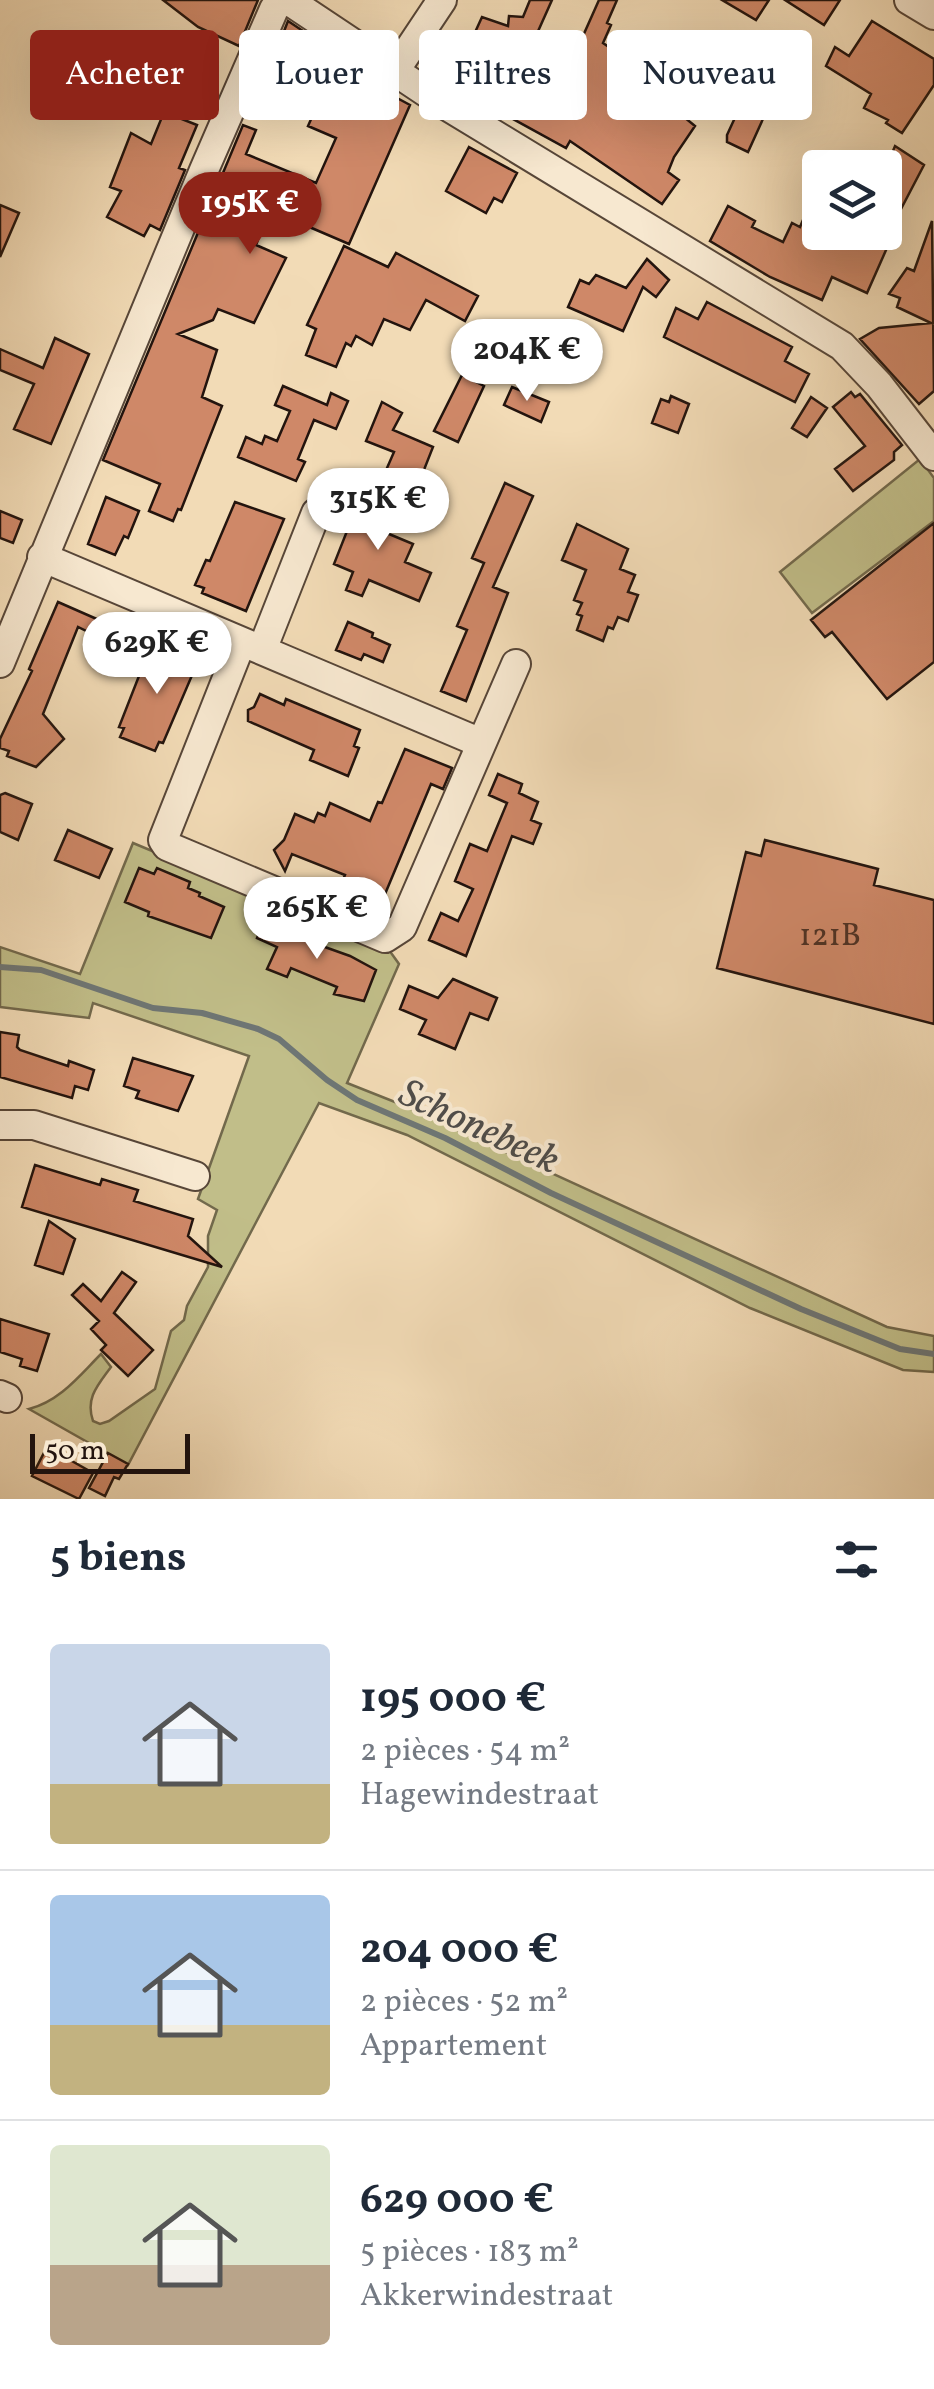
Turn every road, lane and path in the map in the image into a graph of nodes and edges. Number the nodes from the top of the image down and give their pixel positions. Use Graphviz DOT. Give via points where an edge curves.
graph roads {
  1 [pos="285,0"];
  2 [pos="442,0"];
  3 [pos="909,0"];
  4 [pos="934,15"];
  5 [pos="330,30"];
  6 [pos="399,64"];
  7 [pos="399,75"];
  8 [pos="934,456"];
  9 [pos="316,513"];
  10 [pos="42,557"];
  11 [pos="6,632"];
  12 [pos="252,646"];
  13 [pos="0,663"];
  14 [pos="516,664"];
  15 [pos="481,744"];
  16 [pos="0,1125"];
  17 [pos="195,1176"];
  1 -- 5 [label="street"];
  1 -- 10 [label="street" via="274,9"];
  2 -- 6 [label="street"];
  3 -- 4 [label="street"];
  7 -- 8 [label="street" via="842,346"];
  9 -- 12 [label="street"];
  10 -- 11 [label="street"];
  10 -- 12 [label="street"];
  11 -- 13 [label="street"];
  12 -- 15 [label="street"];
  12 -- 15 [label="street" via="164,840 377,937 402,927"];
  14 -- 15 [label="street"];
  16 -- 17 [label="street" via="34,1125"];
}
